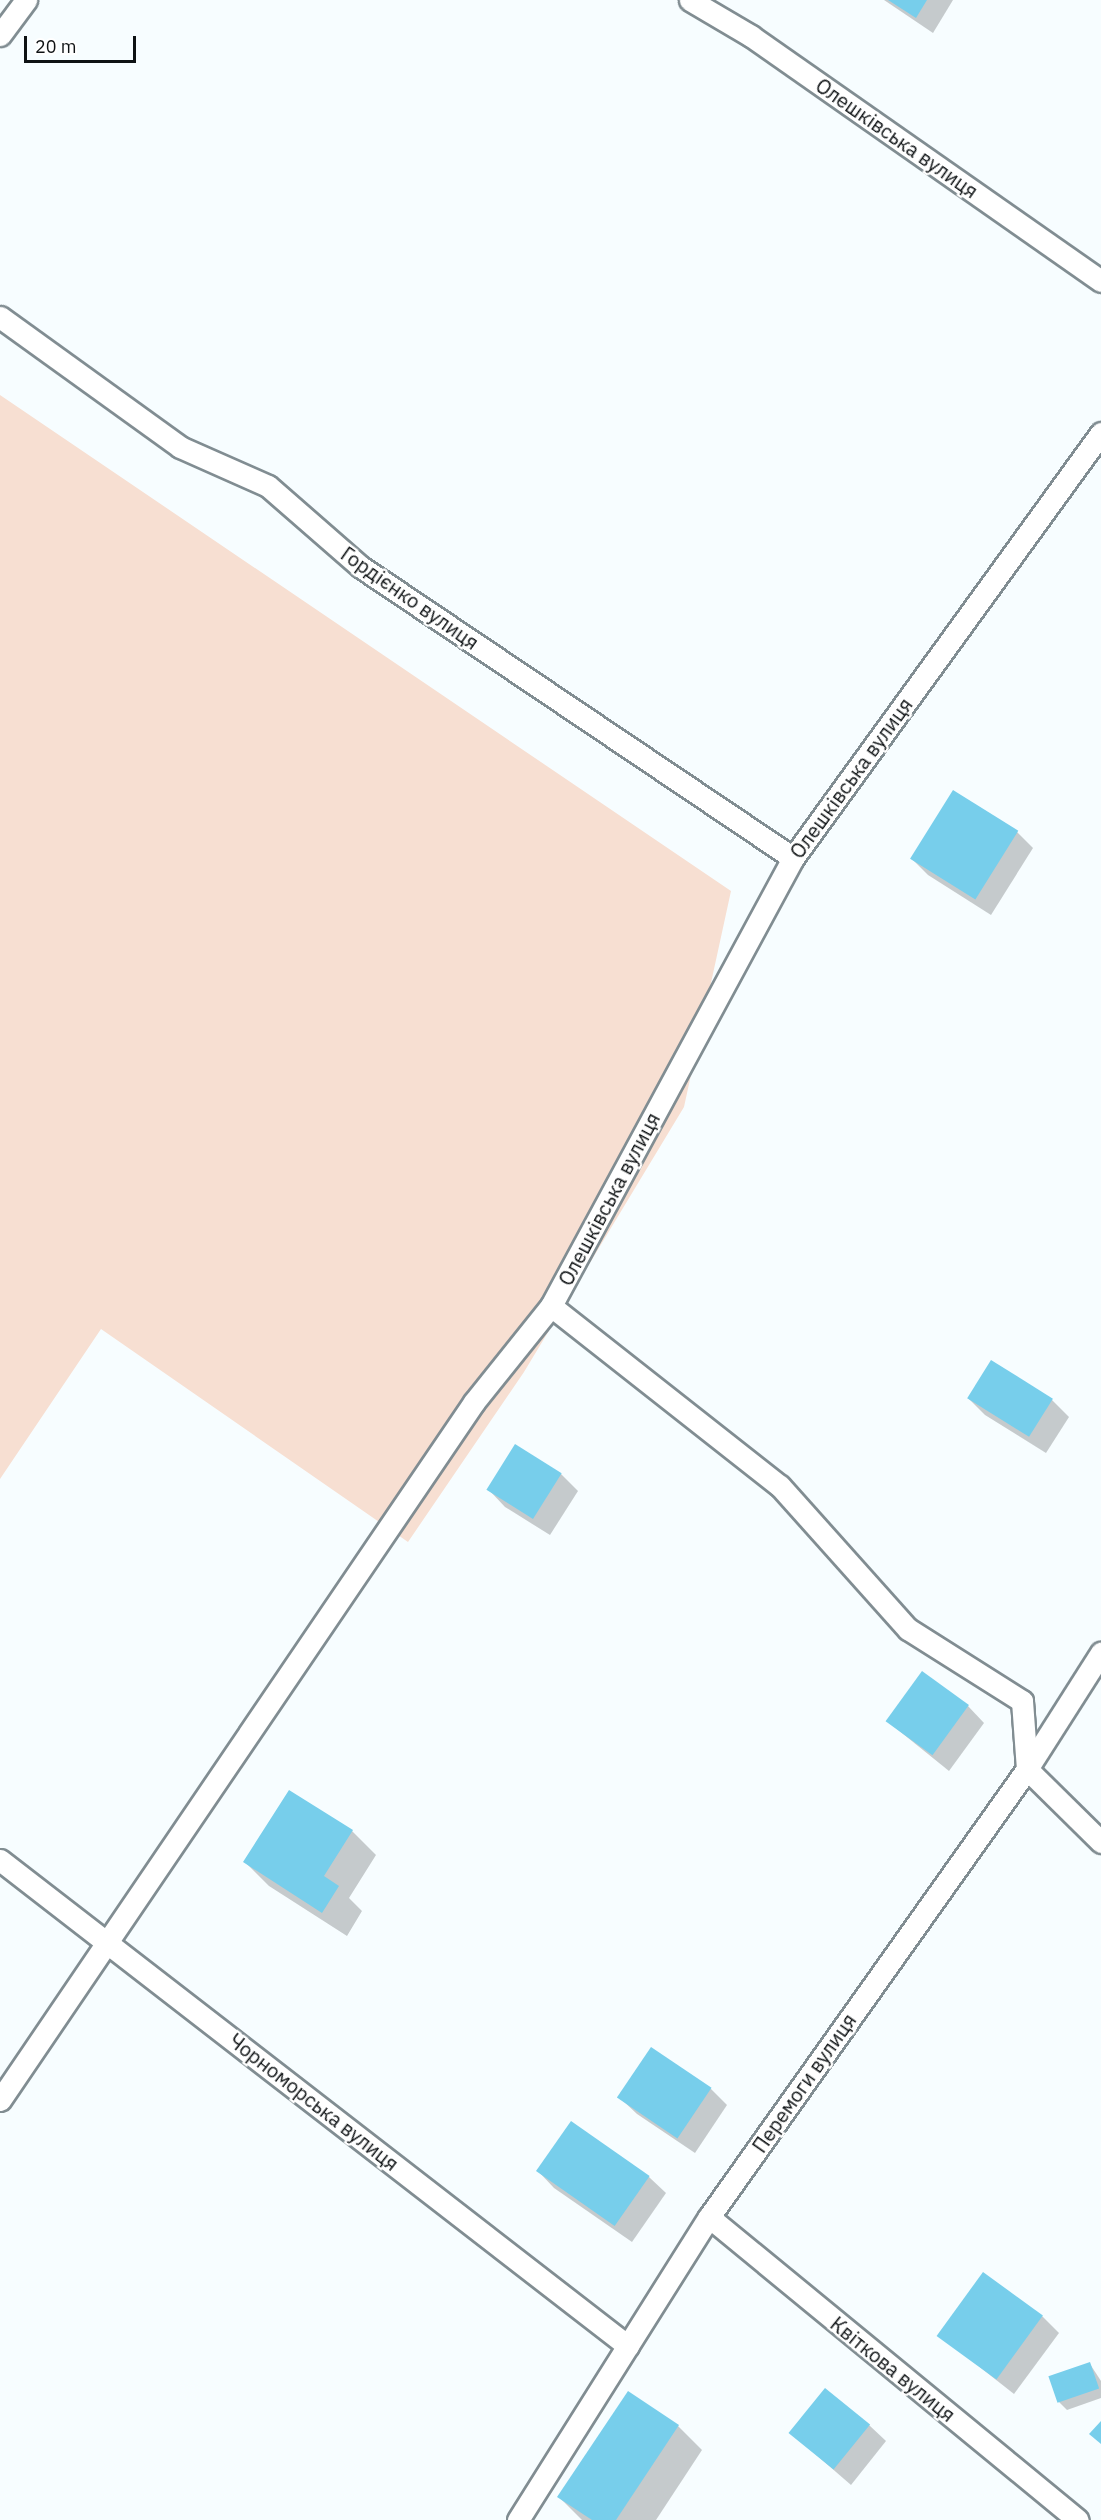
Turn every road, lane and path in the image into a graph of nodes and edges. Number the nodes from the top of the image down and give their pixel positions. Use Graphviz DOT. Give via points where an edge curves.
graph roads {
  1 [pos="26,0"];
  2 [pos="690,0"];
  3 [pos="0,35"];
  4 [pos="1101,281"];
  5 [pos="0,317"];
  6 [pos="1101,433"];
  7 [pos="793,858"];
  8 [pos="551,1306"];
  9 [pos="1101,1653"];
  10 [pos="1027,1768"];
  11 [pos="1101,1842"];
  12 [pos="0,1860"];
  13 [pos="107,1941"];
  14 [pos="0,2100"];
  15 [pos="709,2217"];
  16 [pos="628,2346"];
  17 [pos="518,2520"];
  18 [pos="1078,2520"];
  1 -- 3 [label="lane"];
  2 -- 4 [label="lane, Олешківська вулиця" via="751,36"];
  5 -- 7 [label="lane, Гордієнко вулиця" via="180,447 268,486 361,567"];
  6 -- 7 [label="lane, Олешківська вулиця"];
  7 -- 8 [label="lane, Олешківська вулиця"];
  8 -- 10 [label="lane, Олешківська вулиця" via="780,1486 908,1629 1022,1701"];
  8 -- 13 [label="lane" via="474,1402"];
  9 -- 10 [label="lane, Перемоги вулиця"];
  10 -- 11 [label="lane"];
  10 -- 15 [label="lane, Перемоги вулиця"];
  12 -- 13 [label="lane, Чорноморська вулиця"];
  13 -- 14 [label="lane"];
  13 -- 16 [label="lane, Чорноморська вулиця"];
  15 -- 16 [label="lane, Перемоги вулиця"];
  15 -- 18 [label="lane, Квіткова вулиця"];
  16 -- 17 [label="lane, Перемоги вулиця"];
}
